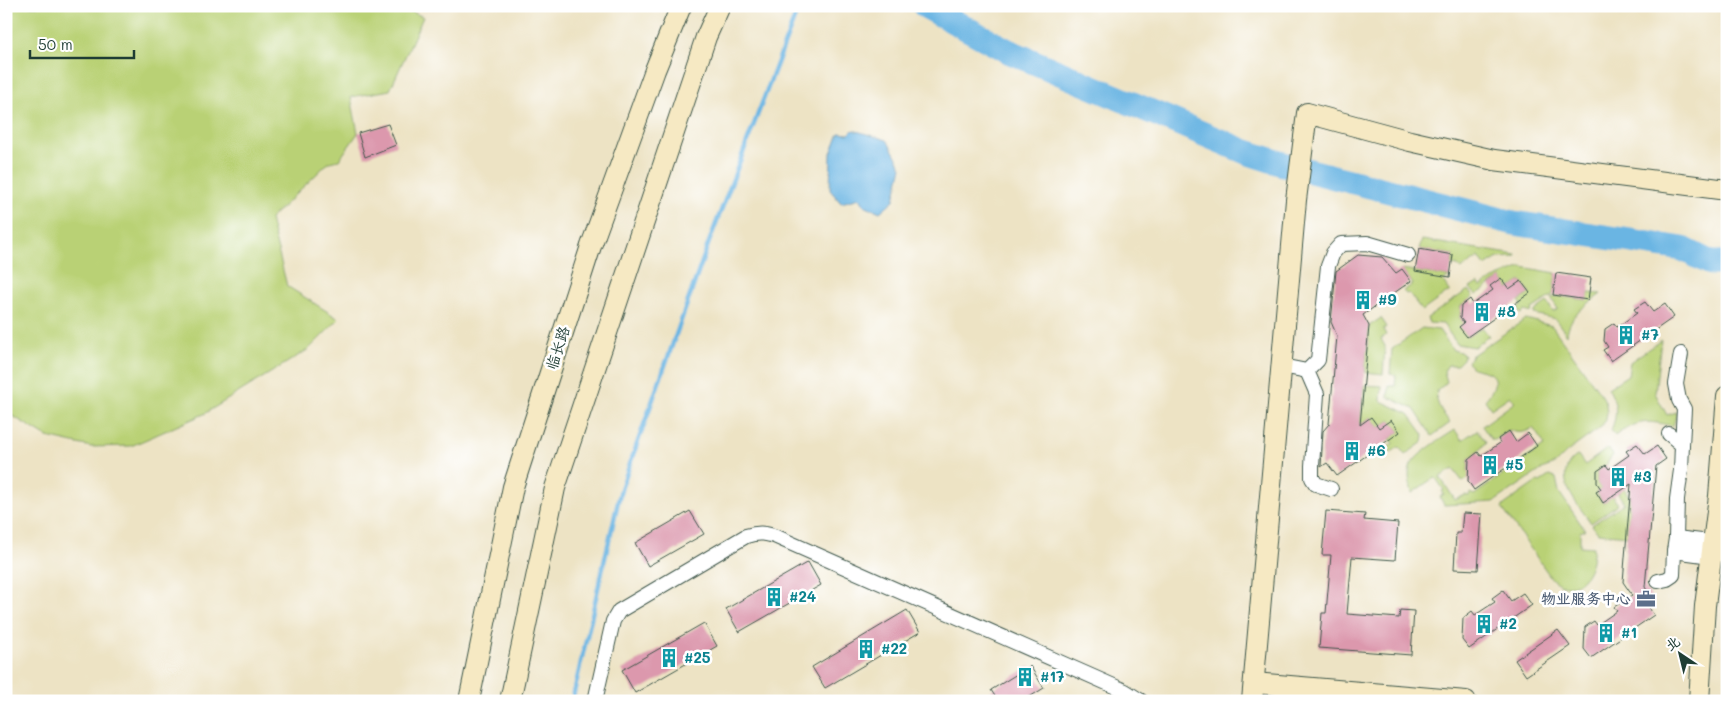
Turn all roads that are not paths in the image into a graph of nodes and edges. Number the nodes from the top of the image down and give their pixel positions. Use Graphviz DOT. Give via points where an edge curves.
graph roads {
  1 [pos="681,6"];
  2 [pos="720,6"];
  3 [pos="1727,190"];
  4 [pos="1408,256"];
  5 [pos="1681,354"];
  6 [pos="1282,366"];
  7 [pos="1308,371"];
  8 [pos="1727,396"];
  9 [pos="1669,434"];
  10 [pos="1682,445"];
  11 [pos="1331,489"];
  12 [pos="1675,545"];
  13 [pos="1717,547"];
  14 [pos="1658,581"];
  15 [pos="1253,693"];
  16 [pos="469,701"];
  17 [pos="510,701"];
  18 [pos="595,701"];
  19 [pos="1141,701"];
  20 [pos="1322,701"];
  21 [pos="1466,701"];
  22 [pos="1699,701"];
  1 -- 16 [label="street, 临长路" via="591,246 513,487"];
  2 -- 17 [label="street" via="690,83 555,488"];
  3 -- 6 [label="street" via="1494,160 1307,113"];
  4 -- 7 [label="street" via="1367,243 1341,244 1333,253 1328,266 1318,360"];
  5 -- 10 [label="street" via="1676,384 1684,409"];
  6 -- 7 [label="street"];
  6 -- 15 [label="street"];
  7 -- 11 [label="street" via="1317,394 1312,478 1316,484"];
  8 -- 13 [label="street"];
  9 -- 10 [label="street"];
  10 -- 12 [label="street"];
  12 -- 13 [label="street"];
  12 -- 14 [label="street" via="1673,574"];
  13 -- 22 [label="street" via="1705,606"];
  15 -- 20 [label="street"];
  15 -- 21 [label="street"];
  18 -- 19 [label="street" via="613,621 619,610 746,536 767,533 1125,691"];
}
